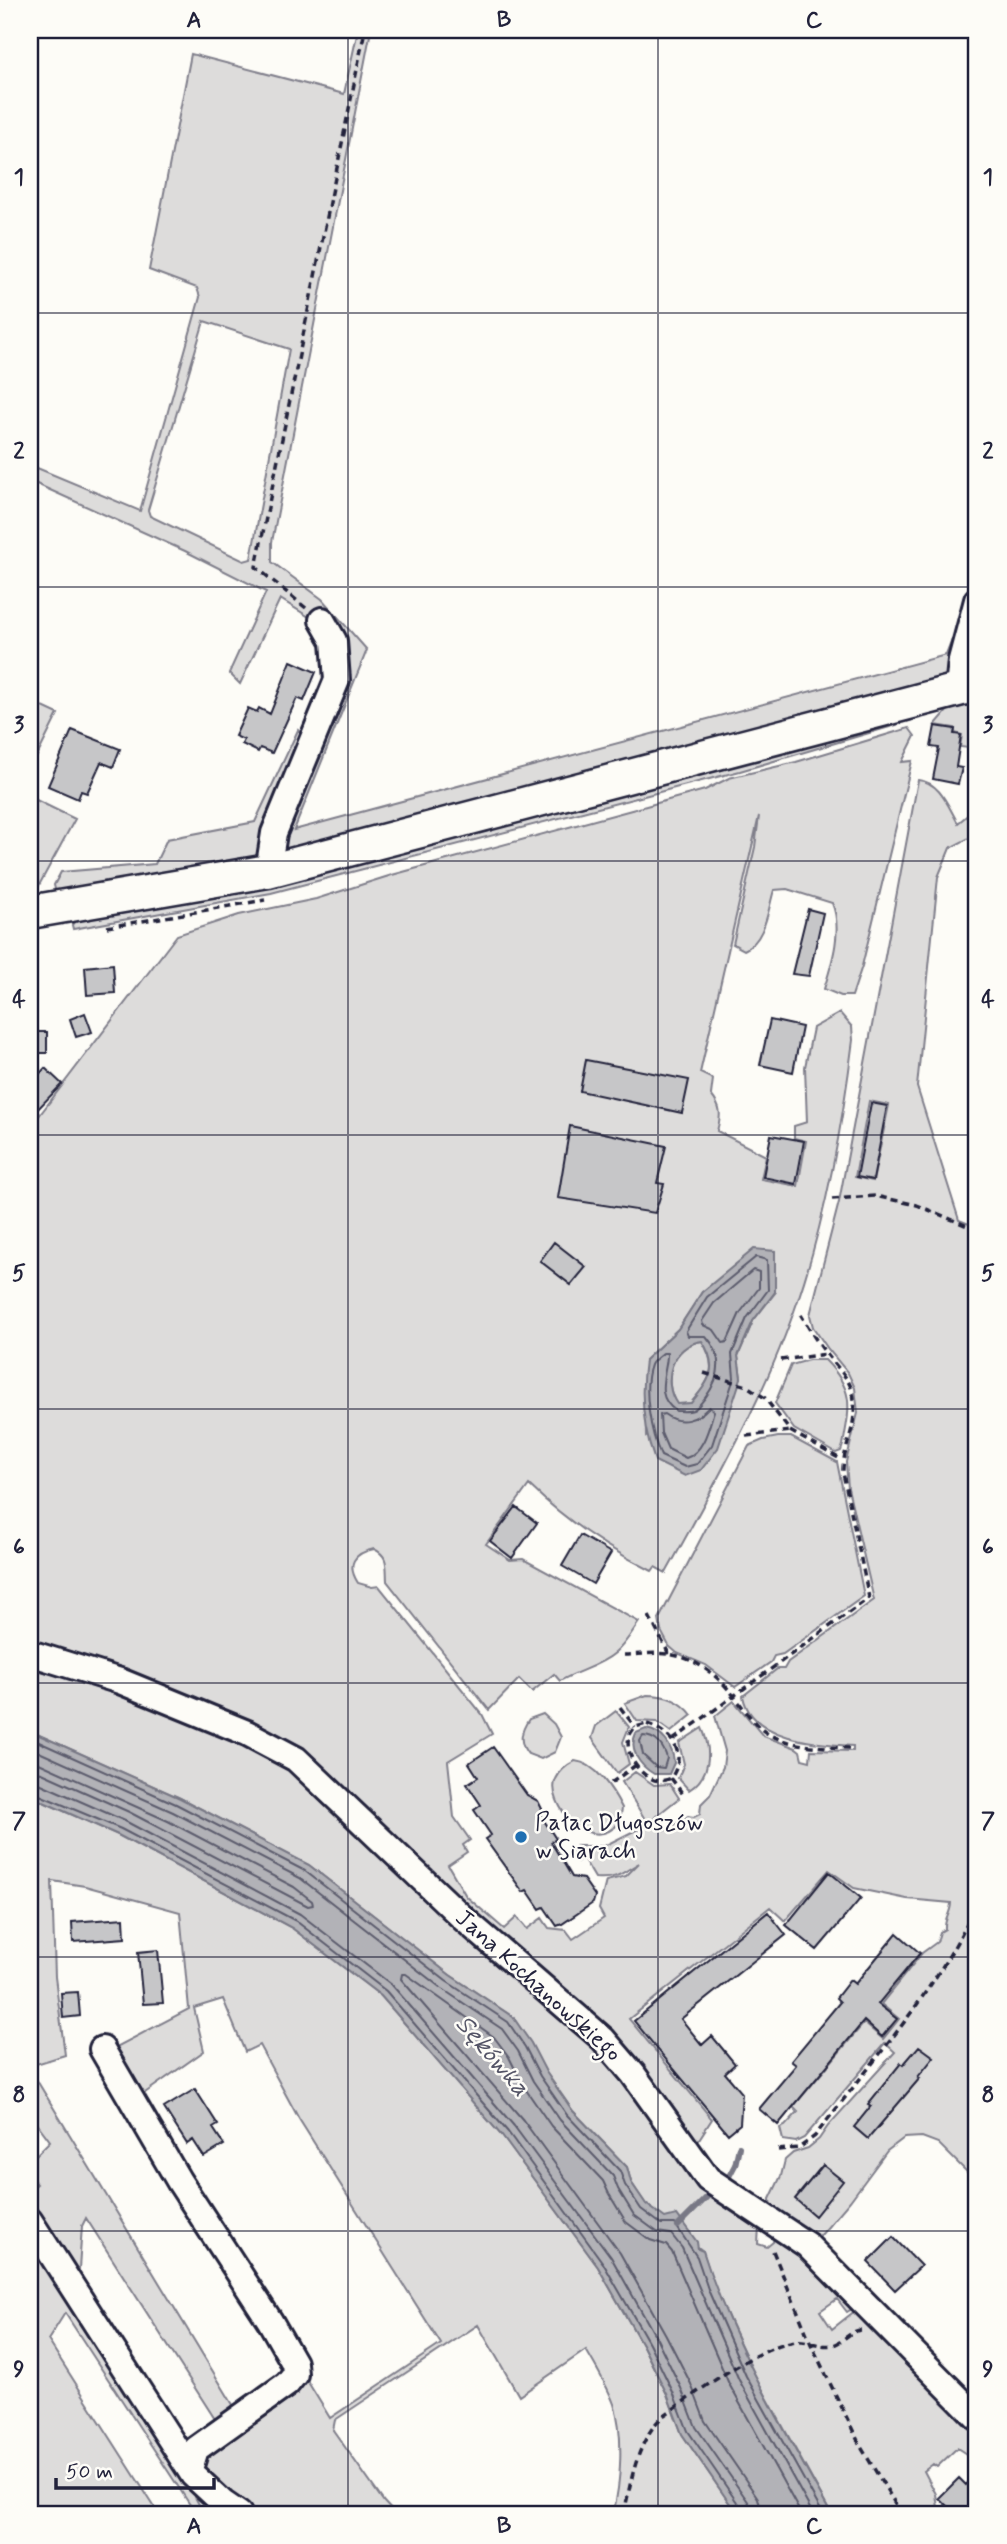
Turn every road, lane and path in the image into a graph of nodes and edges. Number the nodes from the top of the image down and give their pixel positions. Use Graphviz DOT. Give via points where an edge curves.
graph roads {
  1 [pos="366,30"];
  2 [pos="977,600"];
  3 [pos="322,620"];
  4 [pos="968,687"];
  5 [pos="268,871"];
  6 [pos="30,912"];
  7 [pos="832,1199"];
  8 [pos="977,1230"];
  9 [pos="801,1315"];
  10 [pos="827,1354"];
  11 [pos="781,1360"];
  12 [pos="704,1373"];
  13 [pos="790,1431"];
  14 [pos="746,1436"];
  15 [pos="842,1460"];
  16 [pos="649,1616"];
  17 [pos="30,1653"];
  18 [pos="668,1654"];
  19 [pos="624,1656"];
  20 [pos="734,1696"];
  21 [pos="620,1707"];
  22 [pos="635,1727"];
  23 [pos="673,1740"];
  24 [pos="849,1748"];
  25 [pos="636,1766"];
  26 [pos="671,1778"];
  27 [pos="611,1783"];
  28 [pos="685,1797"];
  29 [pos="571,1852"];
  30 [pos="578,1862"];
  31 [pos="977,1902"];
  32 [pos="102,2049"];
  33 [pos="778,2150"];
  34 [pos="768,2218"];
  35 [pos="30,2221"];
  36 [pos="894,2332"];
  37 [pos="811,2344"];
  38 [pos="977,2417"];
  39 [pos="190,2469"];
  40 [pos="896,2505"];
  41 [pos="239,2514"];
  42 [pos="624,2514"];
  1 -- 3 [label="path" via="256,567"];
  2 -- 4 [label="street" via="961,660"];
  3 -- 5 [label="street" via="334,641 337,680 274,833"];
  4 -- 5 [label="main road"];
  5 -- 6 [label="main road"];
  7 -- 8 [label="path" via="875,1196"];
  9 -- 10 [label="path"];
  10 -- 11 [label="path"];
  10 -- 15 [label="path" via="845,1373 852,1390 855,1412"];
  12 -- 13 [label="path" via="765,1398"];
  13 -- 14 [label="path"];
  13 -- 15 [label="path"];
  15 -- 20 [label="path" via="869,1598"];
  16 -- 18 [label="path"];
  17 -- 34 [label="street, Jana Kochanowskiego" via="120,1681 247,1733 296,1759 465,1920 603,2039 708,2179"];
  18 -- 19 [label="path"];
  18 -- 20 [label="path" via="714,1675"];
  20 -- 23 [label="path"];
  20 -- 24 [label="path" via="769,1735 795,1744"];
  21 -- 22 [label="path"];
  22 -- 23 [label="path" via="647,1724"];
  22 -- 25 [label="path" via="629,1751"];
  23 -- 26 [label="path" via="678,1768"];
  25 -- 26 [label="path" via="647,1777"];
  25 -- 27 [label="path"];
  26 -- 28 [label="path"];
  29 -- 30 [label="path"];
  31 -- 33 [label="path" via="922,2000 815,2136 799,2148"];
  32 -- 39 [label="street" via="294,2363 295,2374 287,2384 196,2449"];
  34 -- 36 [label="street, Jana Kochanowskiego" via="807,2245"];
  34 -- 37 [label="path" via="774,2257"];
  35 -- 39 [label="street"];
  36 -- 37 [label="path" via="853,2330 836,2344"];
  36 -- 38 [label="street, Jana Kochanowskiego"];
  37 -- 40 [label="path"];
  37 -- 42 [label="path" via="797,2340 758,2354 663,2416 651,2427 640,2454"];
  39 -- 41 [label="street"];
}
